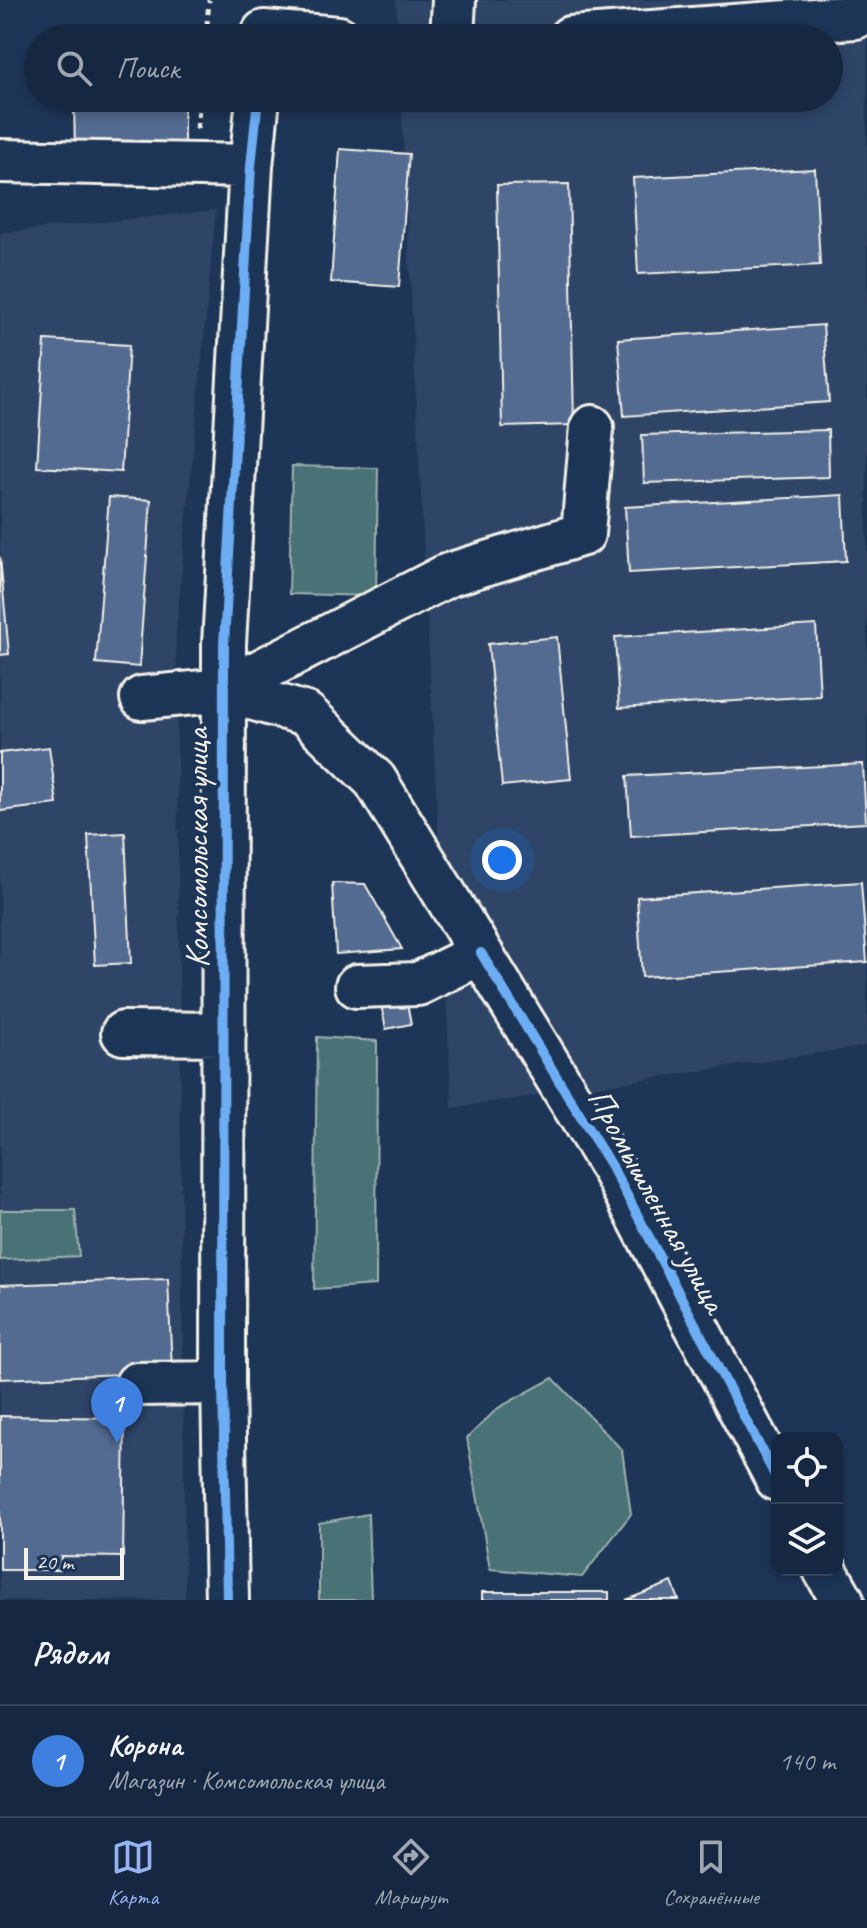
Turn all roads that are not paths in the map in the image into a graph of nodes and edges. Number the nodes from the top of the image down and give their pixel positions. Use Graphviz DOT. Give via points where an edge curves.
graph roads {
  1 [pos="454,0"];
  2 [pos="855,17"];
  3 [pos="453,24"];
  4 [pos="760,24"];
  5 [pos="257,112"];
  6 [pos="0,161"];
  7 [pos="251,166"];
  8 [pos="592,427"];
  9 [pos="224,690"];
  10 [pos="142,698"];
  11 [pos="481,953"];
  12 [pos="357,986"];
  13 [pos="123,1033"];
  14 [pos="224,1034"];
  15 [pos="223,1383"];
  16 [pos="137,1384"];
  17 [pos="771,1468"];
  18 [pos="828,1576"];
  19 [pos="227,1600"];
  20 [pos="842,1600"];
  1 -- 3 [label="street"];
  2 -- 4 [label="street"];
  5 -- 7 [label="street, Комсомольская улица"];
  6 -- 7 [label="street"];
  7 -- 9 [label="street, Комсомольская улица"];
  8 -- 9 [label="street" via="583,534 448,575"];
  9 -- 10 [label="street"];
  9 -- 11 [label="street, Промышленная улица" via="306,714 375,780"];
  9 -- 14 [label="street, Комсомольская улица"];
  11 -- 12 [label="street" via="418,984"];
  11 -- 17 [label="street, Промышленная улица" via="614,1171"];
  13 -- 14 [label="street"];
  14 -- 15 [label="street, Комсомольская улица"];
  15 -- 16 [label="street"];
  15 -- 19 [label="street, Комсомольская улица"];
  18 -- 20 [label="street"];
}
